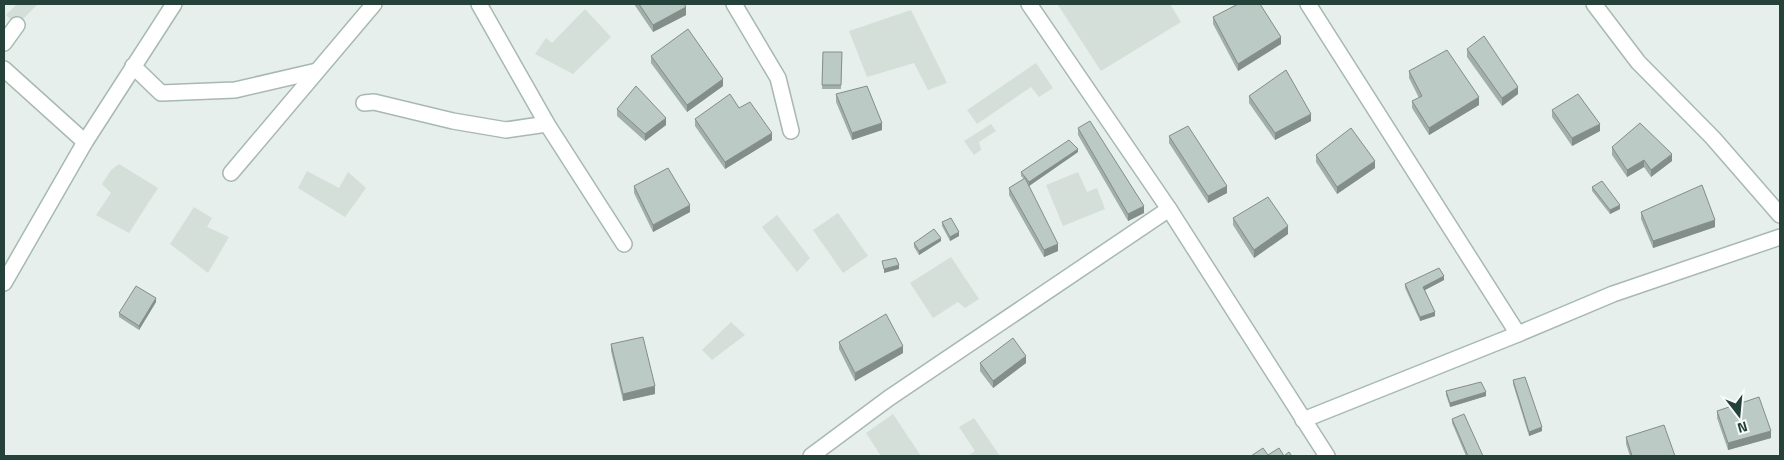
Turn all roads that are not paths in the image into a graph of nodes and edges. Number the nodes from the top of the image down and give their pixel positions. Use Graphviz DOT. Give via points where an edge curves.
graph roads {
  1 [pos="174,4"];
  2 [pos="374,4"];
  3 [pos="479,4"];
  4 [pos="734,4"];
  5 [pos="1029,4"];
  6 [pos="1308,4"];
  7 [pos="1594,4"];
  8 [pos="18,25"];
  9 [pos="4,43"];
  10 [pos="134,66"];
  11 [pos="4,69"];
  12 [pos="317,71"];
  13 [pos="364,103"];
  14 [pos="547,124"];
  15 [pos="791,131"];
  16 [pos="85,142"];
  17 [pos="231,173"];
  18 [pos="1168,209"];
  19 [pos="1780,215"];
  20 [pos="1780,237"];
  21 [pos="624,244"];
  22 [pos="4,283"];
  23 [pos="1518,334"];
  24 [pos="1303,420"];
  25 [pos="811,456"];
  26 [pos="1327,456"];
  1 -- 10 [label="street"];
  2 -- 12 [label="street"];
  3 -- 14 [label="street"];
  4 -- 15 [label="street" via="778,78"];
  5 -- 18 [label="street"];
  6 -- 23 [label="street"];
  7 -- 19 [label="street" via="1638,62 1713,138"];
  8 -- 9 [label="street"];
  10 -- 12 [label="street" via="162,93 235,90"];
  10 -- 16 [label="street"];
  11 -- 16 [label="street"];
  12 -- 17 [label="street"];
  13 -- 14 [label="street" via="374,102 506,130"];
  14 -- 21 [label="street"];
  16 -- 22 [label="street"];
  18 -- 24 [label="street"];
  18 -- 25 [label="street" via="889,398"];
  20 -- 23 [label="street" via="1613,294"];
  23 -- 24 [label="street"];
  24 -- 26 [label="street"];
}
